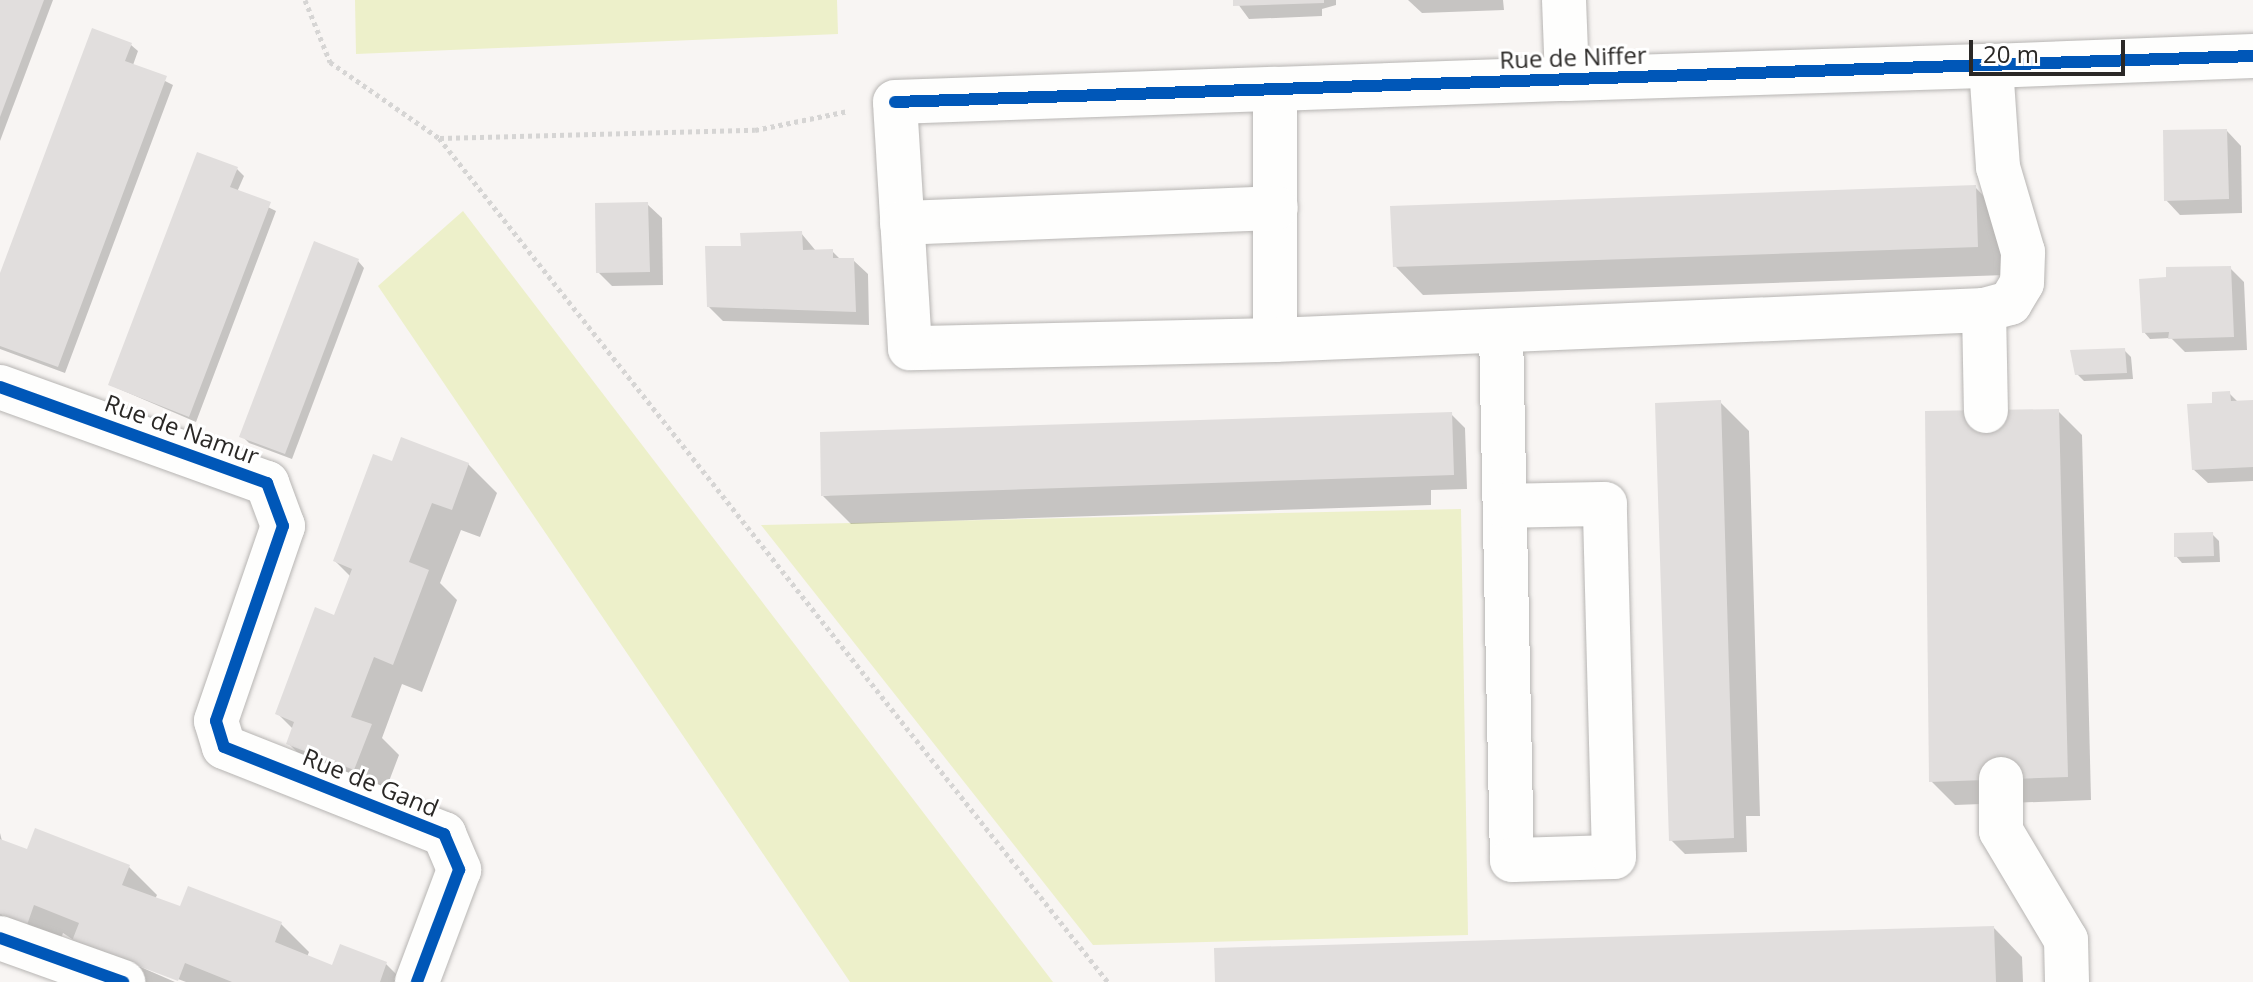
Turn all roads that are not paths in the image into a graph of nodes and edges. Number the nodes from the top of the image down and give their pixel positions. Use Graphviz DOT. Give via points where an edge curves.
graph roads {
  1 [pos="1564,0"];
  2 [pos="2253,56"];
  3 [pos="1991,66"];
  4 [pos="1567,79"];
  5 [pos="1275,89"];
  6 [pos="1276,208"];
  7 [pos="902,223"];
  8 [pos="1984,310"];
  9 [pos="1501,332"];
  10 [pos="1275,340"];
  11 [pos="0,387"];
  12 [pos="1986,411"];
  13 [pos="1505,506"];
  14 [pos="224,747"];
  15 [pos="2001,779"];
  16 [pos="0,938"];
  17 [pos="123,982"];
  18 [pos="417,982"];
  19 [pos="2067,982"];
  1 -- 4 [label="street"];
  2 -- 3 [label="street, Rue de Niffer"];
  3 -- 4 [label="street, Rue de Niffer"];
  3 -- 8 [label="street" via="1998,167 2023,252 2022,283 2010,303"];
  4 -- 5 [label="street, Rue de Niffer"];
  5 -- 6 [label="street"];
  5 -- 7 [label="street, Rue de Niffer" via="895,102"];
  6 -- 7 [label="street"];
  6 -- 10 [label="street"];
  7 -- 10 [label="street" via="910,348"];
  8 -- 9 [label="street"];
  8 -- 12 [label="street"];
  9 -- 10 [label="street"];
  9 -- 13 [label="street"];
  11 -- 14 [label="street, Rue de Namur" via="267,483 283,526 216,721"];
  13 -- 13 [label="street" via="1512,860 1614,857 1605,504"];
  14 -- 18 [label="street, Rue de Gand" via="444,834 459,870"];
  15 -- 19 [label="street" via="2001,831 2066,940"];
  16 -- 17 [label="street"];
}
